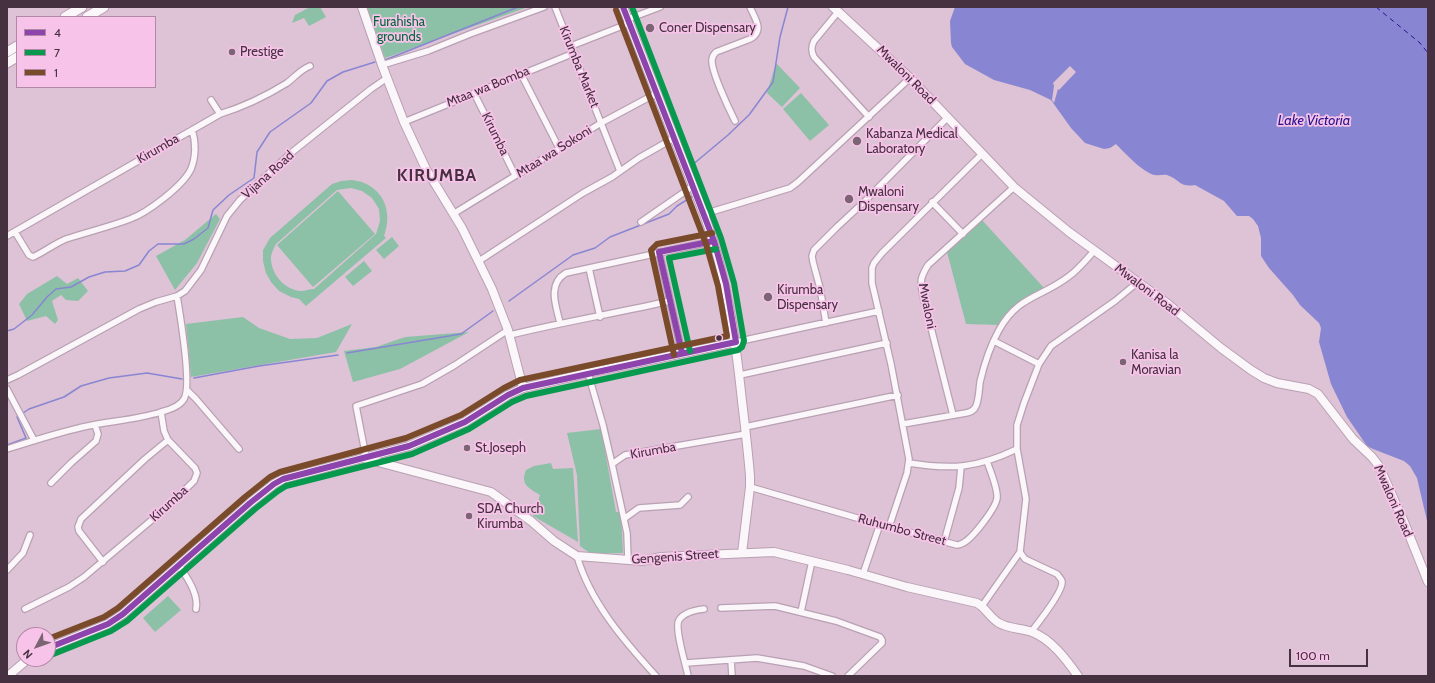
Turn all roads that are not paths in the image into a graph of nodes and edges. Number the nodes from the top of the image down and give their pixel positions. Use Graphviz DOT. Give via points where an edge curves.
graph roads {
  1 [pos="82,7"];
  2 [pos="104,7"];
  3 [pos="362,7"];
  4 [pos="544,7"];
  5 [pos="555,7"];
  6 [pos="623,7"];
  7 [pos="660,7"];
  8 [pos="750,7"];
  9 [pos="836,10"];
  10 [pos="67,16"];
  11 [pos="89,16"];
  12 [pos="629,21"];
  13 [pos="571,46"];
  14 [pos="16,47"];
  15 [pos="7,52"];
  16 [pos="574,53"];
  17 [pos="16,58"];
  18 [pos="7,63"];
  19 [pos="382,64"];
  20 [pos="310,66"];
  21 [pos="521,74"];
  22 [pos="387,78"];
  23 [pos="910,78"];
  24 [pos="474,93"];
  25 [pos="656,93"];
  26 [pos="211,100"];
  27 [pos="220,114"];
  28 [pos="869,117"];
  29 [pos="948,117"];
  30 [pos="735,121"];
  31 [pos="404,122"];
  32 [pos="601,123"];
  33 [pos="192,130"];
  34 [pos="674,138"];
  35 [pos="559,148"];
  36 [pos="982,154"];
  37 [pos="620,171"];
  38 [pos="515,176"];
  39 [pos="693,186"];
  40 [pos="1014,187"];
  41 [pos="932,202"];
  42 [pos="453,214"];
  43 [pos="704,214"];
  44 [pos="641,222"];
  45 [pos="15,232"];
  46 [pos="963,234"];
  47 [pos="7,236"];
  48 [pos="714,240"];
  49 [pos="1094,251"];
  50 [pos="659,252"];
  51 [pos="479,261"];
  52 [pos="589,268"];
  53 [pos="1138,282"];
  54 [pos="177,296"];
  55 [pos="670,301"];
  56 [pos="880,311"];
  57 [pos="600,317"];
  58 [pos="560,323"];
  59 [pos="826,323"];
  60 [pos="509,332"];
  61 [pos="994,341"];
  62 [pos="736,342"];
  63 [pos="887,343"];
  64 [pos="682,353"];
  65 [pos="1039,364"];
  66 [pos="588,373"];
  67 [pos="740,375"];
  68 [pos="7,380"];
  69 [pos="523,388"];
  70 [pos="7,389"];
  71 [pos="187,390"];
  72 [pos="898,395"];
  73 [pos="161,412"];
  74 [pos="953,415"];
  75 [pos="903,424"];
  76 [pos="95,425"];
  77 [pos="746,431"];
  78 [pos="34,440"];
  79 [pos="168,440"];
  80 [pos="7,449"];
  81 [pos="1016,449"];
  82 [pos="238,450"];
  83 [pos="365,457"];
  84 [pos="987,461"];
  85 [pos="909,463"];
  86 [pos="612,464"];
  87 [pos="961,467"];
  88 [pos="52,483"];
  89 [pos="750,487"];
  90 [pos="688,497"];
  91 [pos="625,518"];
  92 [pos="880,524"];
  93 [pos="889,527"];
  94 [pos="30,535"];
  95 [pos="944,542"];
  96 [pos="1020,552"];
  97 [pos="742,553"];
  98 [pos="577,556"];
  99 [pos="628,560"];
  100 [pos="812,561"];
  101 [pos="103,562"];
  102 [pos="179,565"];
  103 [pos="7,570"];
  104 [pos="862,574"];
  105 [pos="1428,582"];
  106 [pos="982,606"];
  107 [pos="721,608"];
  108 [pos="25,609"];
  109 [pos="704,609"];
  110 [pos="196,610"];
  111 [pos="800,612"];
  112 [pos="1031,632"];
  113 [pos="56,645"];
  114 [pos="731,660"];
  115 [pos="686,663"];
  116 [pos="19,667"];
  117 [pos="8,676"];
  118 [pos="656,676"];
  119 [pos="688,676"];
  120 [pos="732,676"];
  121 [pos="832,676"];
  122 [pos="848,676"];
  123 [pos="1078,676"];
  1 -- 10 [label="main road"];
  2 -- 11 [label="main road"];
  3 -- 19 [label="street"];
  4 -- 19 [label="street" via="428,51"];
  5 -- 13 [label="street, Kirumba Market"];
  6 -- 12 [label="street"];
  7 -- 12 [label="street"];
  8 -- 30 [label="street" via="758,27 755,37 712,55 720,86"];
  9 -- 23 [label="street, Mwaloni Road"];
  9 -- 28 [label="street" via="814,41 811,52"];
  12 -- 13 [label="street"];
  12 -- 25 [label="street"];
  13 -- 16 [label="street, Kirumba Market"];
  14 -- 15 [label="main road"];
  16 -- 21 [label="street, Mtaa wa Bomba"];
  16 -- 32 [label="street, Kirumba Market"];
  17 -- 18 [label="main road"];
  19 -- 22 [label="street"];
  20 -- 27 [label="street, Kirumba" via="256,100"];
  21 -- 24 [label="street, Mtaa wa Bomba"];
  21 -- 35 [label="street"];
  22 -- 31 [label="street"];
  22 -- 54 [label="street, Vijana Road" via="291,153 240,200 227,216 201,270 185,291"];
  23 -- 28 [label="street"];
  23 -- 29 [label="street, Mwaloni Road"];
  24 -- 31 [label="street, Mtaa wa Bomba"];
  24 -- 38 [label="street, Kirumba"];
  25 -- 32 [label="street, Mtaa wa Sokoni"];
  25 -- 34 [label="street"];
  26 -- 27 [label="street"];
  27 -- 33 [label="street, Kirumba"];
  28 -- 43 [label="street" via="790,188"];
  29 -- 36 [label="street, Mwaloni Road"];
  29 -- 59 [label="street" via="814,250 812,262"];
  31 -- 42 [label="street" via="426,169"];
  32 -- 35 [label="street, Mtaa wa Sokoni"];
  32 -- 37 [label="street, Kirumba Market"];
  33 -- 45 [label="street, Kirumba"];
  33 -- 45 [label="street" via="194,144 190,170 183,180 148,210 131,219 63,240 33,256 29,255"];
  34 -- 37 [label="street"];
  34 -- 39 [label="street"];
  35 -- 38 [label="street, Mtaa wa Sokoni"];
  36 -- 40 [label="street, Mwaloni Road"];
  36 -- 41 [label="street"];
  37 -- 51 [label="street"];
  38 -- 42 [label="street, Mtaa wa Sokoni"];
  39 -- 43 [label="street"];
  39 -- 44 [label="street"];
  40 -- 46 [label="street, Mwaloni"];
  40 -- 49 [label="street, Mwaloni Road"];
  41 -- 46 [label="street"];
  41 -- 56 [label="street" via="874,263 872,282"];
  42 -- 51 [label="street"];
  43 -- 48 [label="street"];
  45 -- 47 [label="street, Kirumba"];
  46 -- 74 [label="street, Mwaloni" via="928,265 920,283"];
  48 -- 50 [label="street"];
  48 -- 62 [label="street" via="726,284"];
  49 -- 53 [label="street, Mwaloni Road"];
  49 -- 61 [label="street" via="1068,278 1019,305 1005,320"];
  50 -- 52 [label="street"];
  50 -- 55 [label="street"];
  51 -- 60 [label="street"];
  52 -- 57 [label="street"];
  52 -- 58 [label="street" via="566,273 556,283"];
  53 -- 65 [label="street" via="1051,346"];
  53 -- 105 [label="street, Mwaloni Road" via="1221,348 1264,378 1309,389 1318,394 1353,439 1379,466"];
  54 -- 68 [label="street" via="139,309"];
  54 -- 71 [label="street"];
  55 -- 57 [label="street"];
  55 -- 64 [label="street"];
  56 -- 59 [label="street"];
  56 -- 63 [label="street"];
  57 -- 58 [label="street"];
  58 -- 60 [label="street"];
  59 -- 62 [label="street"];
  60 -- 69 [label="street"];
  60 -- 83 [label="street" via="422,384 356,406"];
  61 -- 65 [label="street"];
  61 -- 74 [label="street" via="984,367 975,408 970,412"];
  62 -- 64 [label="street"];
  62 -- 67 [label="street"];
  63 -- 67 [label="street"];
  63 -- 72 [label="street"];
  64 -- 66 [label="street"];
  65 -- 81 [label="street" via="1017,425"];
  66 -- 69 [label="street"];
  66 -- 86 [label="street"];
  67 -- 77 [label="street"];
  69 -- 83 [label="street" via="452,428 409,446"];
  70 -- 78 [label="street"];
  71 -- 73 [label="street" via="180,404"];
  71 -- 82 [label="street"];
  72 -- 75 [label="street"];
  72 -- 77 [label="street"];
  73 -- 76 [label="street"];
  73 -- 79 [label="street, Kirumba"];
  74 -- 75 [label="street"];
  75 -- 85 [label="street"];
  76 -- 78 [label="street"];
  76 -- 88 [label="street" via="98,434 96,440"];
  77 -- 86 [label="street, Kirumba" via="625,455"];
  77 -- 89 [label="street"];
  78 -- 80 [label="street"];
  79 -- 101 [label="street" via="80,519 79,531"];
  79 -- 101 [label="street, Kirumba" via="195,468 196,477 166,508"];
  81 -- 84 [label="street"];
  81 -- 96 [label="street" via="1026,499"];
  83 -- 98 [label="street, Gengenis Street" via="491,492"];
  83 -- 102 [label="street" via="283,479 274,484"];
  84 -- 87 [label="street"];
  84 -- 95 [label="street, Ruhumbo Street" via="996,491 996,503 962,544"];
  85 -- 87 [label="street" via="934,467"];
  85 -- 93 [label="street"];
  86 -- 91 [label="street"];
  87 -- 95 [label="street" via="959,488"];
  89 -- 92 [label="street, Ruhumbo Street"];
  89 -- 97 [label="street"];
  90 -- 91 [label="street" via="680,505 639,508"];
  91 -- 99 [label="street"];
  92 -- 93 [label="street, Ruhumbo Street"];
  92 -- 104 [label="street"];
  93 -- 95 [label="street, Ruhumbo Street"];
  94 -- 103 [label="street" via="23,553"];
  96 -- 106 [label="street"];
  96 -- 112 [label="street" via="1025,559 1057,574 1062,583 1059,593"];
  97 -- 99 [label="street, Gengenis Street"];
  97 -- 100 [label="street, Gengenis Street" via="774,552"];
  98 -- 99 [label="street, Gengenis Street"];
  98 -- 118 [label="street" via="587,584 607,617"];
  100 -- 104 [label="street, Gengenis Street"];
  100 -- 111 [label="street"];
  101 -- 108 [label="street, Kirumba" via="69,587"];
  102 -- 110 [label="street" via="195,594"];
  102 -- 113 [label="street" via="108,624"];
  104 -- 106 [label="street, Gengenis Street" via="977,602"];
  106 -- 112 [label="street" via="999,623"];
  107 -- 111 [label="street" via="776,606"];
  109 -- 115 [label="street" via="692,610 678,622 679,638"];
  111 -- 122 [label="street" via="836,621 880,637 882,643"];
  112 -- 123 [label="street" via="1051,645"];
  114 -- 115 [label="street"];
  114 -- 120 [label="street"];
  114 -- 121 [label="street" via="772,660 804,666"];
  115 -- 119 [label="street"];
  116 -- 117 [label="street"];
}
